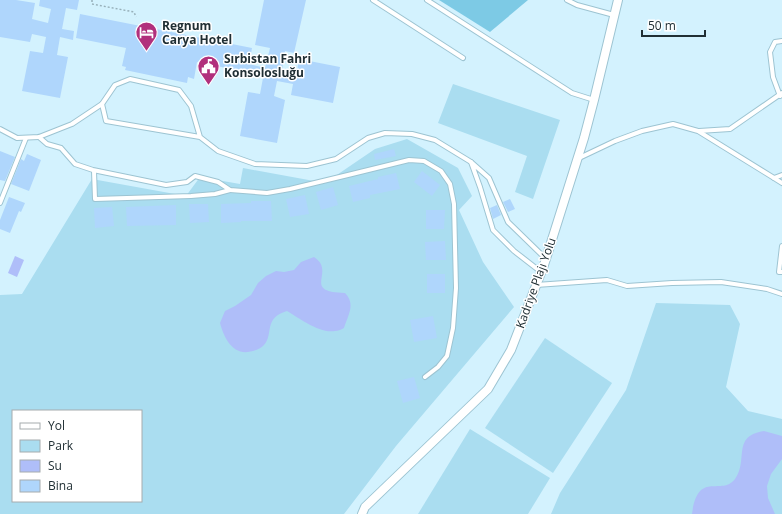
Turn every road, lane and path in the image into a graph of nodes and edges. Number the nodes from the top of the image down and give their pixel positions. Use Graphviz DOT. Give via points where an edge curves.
graph roads {
  1 [pos="92,0"];
  2 [pos="373,0"];
  3 [pos="427,0"];
  4 [pos="567,0"];
  5 [pos="618,0"];
  6 [pos="614,15"];
  7 [pos="136,17"];
  8 [pos="782,41"];
  9 [pos="464,58"];
  10 [pos="781,94"];
  11 [pos="594,100"];
  12 [pos="102,104"];
  13 [pos="0,129"];
  14 [pos="698,131"];
  15 [pos="39,137"];
  16 [pos="200,137"];
  17 [pos="26,138"];
  18 [pos="577,159"];
  19 [pos="472,162"];
  20 [pos="94,171"];
  21 [pos="782,175"];
  22 [pos="774,178"];
  23 [pos="782,183"];
  24 [pos="230,190"];
  25 [pos="0,203"];
  26 [pos="782,246"];
  27 [pos="546,259"];
  28 [pos="541,272"];
  29 [pos="782,272"];
  30 [pos="536,285"];
  31 [pos="782,294"];
  32 [pos="426,378"];
  33 [pos="362,514"];
  1 -- 7 [label="path" via="92,4 134,12"];
  2 -- 9 [label="lane"];
  3 -- 11 [label="lane" via="572,93"];
  4 -- 6 [label="lane"];
  5 -- 6 [label="street, Kadriye Plajı Yolu"];
  6 -- 11 [label="street, Kadriye Plajı Yolu"];
  8 -- 10 [label="lane" via="775,42 770,52 773,77"];
  10 -- 14 [label="lane" via="730,129"];
  11 -- 18 [label="street, Kadriye Plajı Yolu"];
  12 -- 15 [label="lane" via="72,124"];
  12 -- 16 [label="lane" via="106,121"];
  12 -- 16 [label="lane" via="115,85 130,79 179,90 191,106"];
  13 -- 17 [label="lane" via="17,138"];
  14 -- 18 [label="lane" via="673,124 642,131"];
  14 -- 22 [label="lane"];
  15 -- 17 [label="lane"];
  15 -- 20 [label="lane" via="47,144 61,148 75,164"];
  16 -- 19 [label="lane" via="218,151 256,164 307,166 336,159 368,138 385,133 412,134 435,140"];
  17 -- 25 [label="lane"];
  18 -- 27 [label="street, Kadriye Plajı Yolu"];
  19 -- 27 [label="lane" via="489,178 508,222"];
  19 -- 28 [label="lane" via="492,230"];
  20 -- 24 [label="lane" via="166,185 187,182 195,176 218,182"];
  20 -- 24 [label="lane" via="95,199 191,196"];
  21 -- 22 [label="lane"];
  22 -- 23 [label="lane"];
  24 -- 32 [label="lane" via="267,192 290,189 409,160 424,160 441,170 450,184 454,204 456,288 453,328 447,356"];
  26 -- 29 [label="lane" via="778,272"];
  27 -- 28 [label="street, Kadriye Plajı Yolu"];
  28 -- 30 [label="street, Kadriye Plajı Yolu"];
  30 -- 31 [label="lane" via="607,280 628,286 721,282 767,289"];
  30 -- 33 [label="street, Kadriye Plajı Yolu" via="511,350 488,389 365,508"];
}
